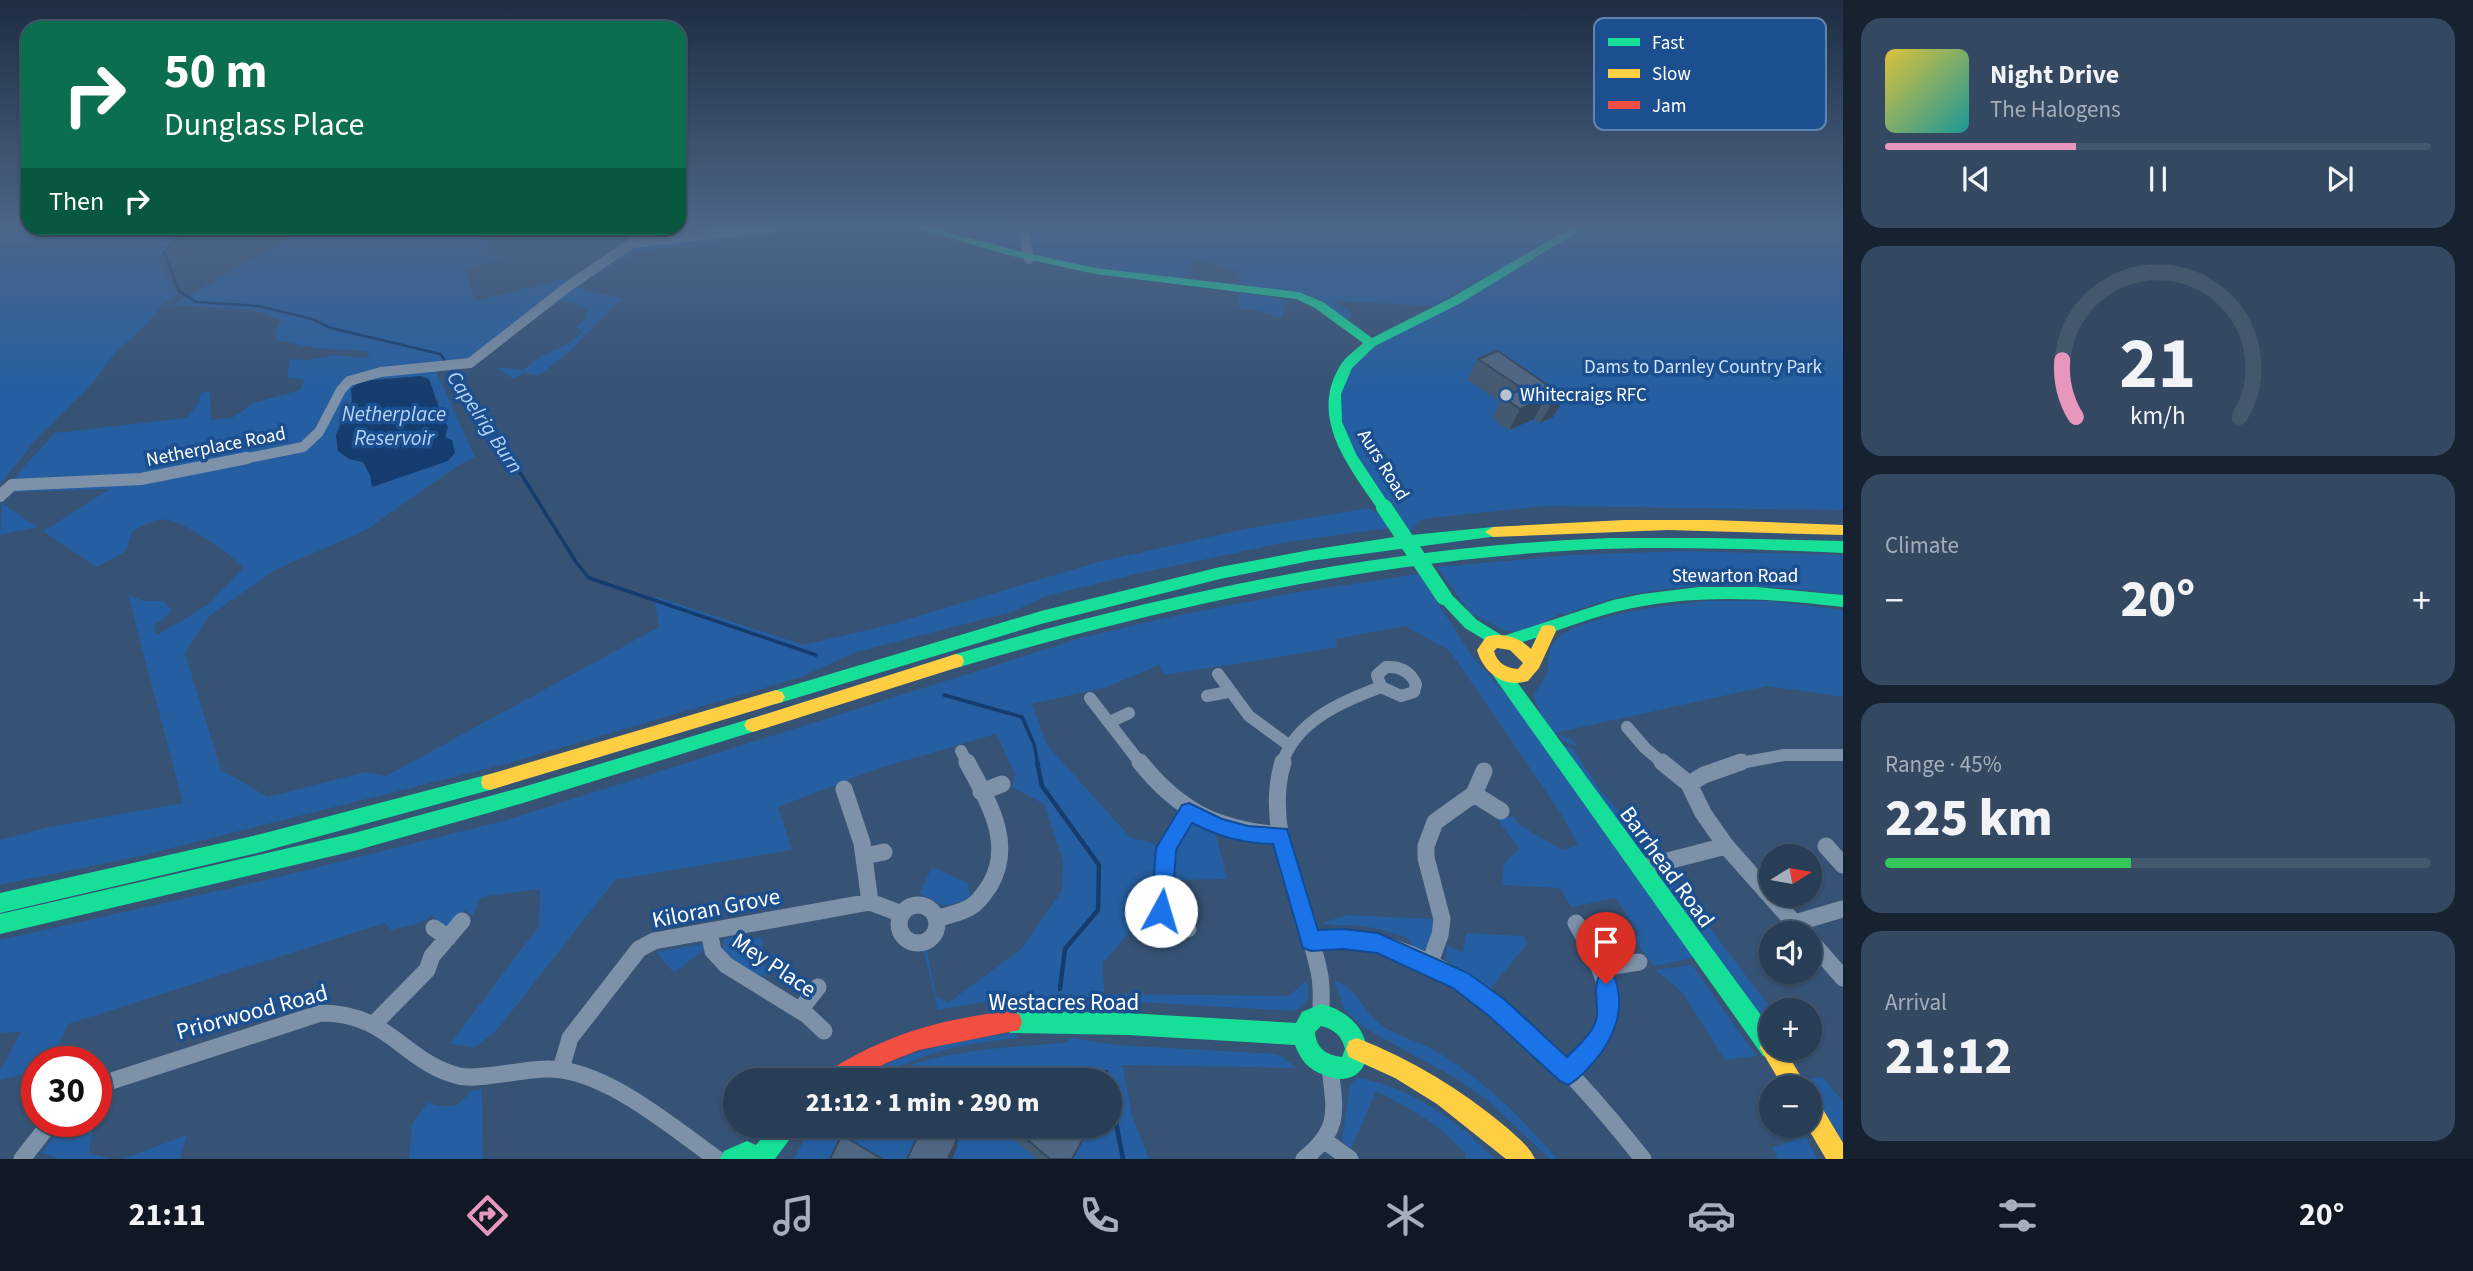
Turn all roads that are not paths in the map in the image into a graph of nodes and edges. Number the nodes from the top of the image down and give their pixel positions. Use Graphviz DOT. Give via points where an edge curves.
graph roads {
  1 [pos="577,280"];
  2 [pos="1166,280"];
  3 [pos="1490,280"];
  4 [pos="1371,343"];
  5 [pos="0,496"];
  6 [pos="1843,530"];
  7 [pos="1843,547"];
  8 [pos="1843,601"];
  9 [pos="1548,631"];
  10 [pos="1496,644"];
  11 [pos="1530,669"];
  12 [pos="1500,671"];
  13 [pos="1218,674"];
  14 [pos="1381,687"];
  15 [pos="1228,692"];
  16 [pos="1207,696"];
  17 [pos="1090,698"];
  18 [pos="1527,712"];
  19 [pos="1129,713"];
  20 [pos="1110,722"];
  21 [pos="1627,727"];
  22 [pos="1290,746"];
  23 [pos="961,751"];
  24 [pos="1843,755"];
  25 [pos="1484,771"];
  26 [pos="1689,784"];
  27 [pos="1002,785"];
  28 [pos="844,789"];
  29 [pos="981,792"];
  30 [pos="1474,794"];
  31 [pos="1189,811"];
  32 [pos="1501,811"];
  33 [pos="1280,835"];
  34 [pos="1726,846"];
  35 [pos="1826,846"];
  36 [pos="884,852"];
  37 [pos="864,856"];
  38 [pos="1843,866"];
  39 [pos="1640,868"];
  40 [pos="870,902"];
  41 [pos="0,903"];
  42 [pos="1843,909"];
  43 [pos="1161,911"];
  44 [pos="902,914"];
  45 [pos="936,919"];
  46 [pos="462,921"];
  47 [pos="1793,921"];
  48 [pos="1815,921"];
  49 [pos="0,923"];
  50 [pos="1576,923"];
  51 [pos="1188,929"];
  52 [pos="1144,930"];
  53 [pos="709,931"];
  54 [pos="1311,941"];
  55 [pos="1822,954"];
  56 [pos="1639,962"];
  57 [pos="1429,965"];
  58 [pos="1600,968"];
  59 [pos="1843,978"];
  60 [pos="818,987"];
  61 [pos="800,1010"];
  62 [pos="1321,1015"];
  63 [pos="375,1023"];
  64 [pos="824,1031"];
  65 [pos="1759,1032"];
  66 [pos="1303,1034"];
  67 [pos="1357,1049"];
  68 [pos="857,1068"];
  69 [pos="1330,1068"];
  70 [pos="561,1069"];
  71 [pos="1568,1073"];
  72 [pos="112,1079"];
  73 [pos="1822,1130"];
  74 [pos="39,1137"];
  75 [pos="777,1138"];
  76 [pos="1325,1141"];
  77 [pos="761,1158"];
  78 [pos="22,1159"];
  79 [pos="717,1159"];
  80 [pos="732,1159"];
  81 [pos="1304,1159"];
  82 [pos="1350,1159"];
  83 [pos="1523,1159"];
  84 [pos="1643,1159"];
  85 [pos="1839,1159"];
  1 -- 5 [label="street, Netherplace Road" via="470,363 381,372 349,381 319,432 303,447 141,479 12,485"];
  2 -- 4 [label="main road" via="1298,296 1319,305"];
  3 -- 4 [label="main road, Aurs Road"];
  4 -- 10 [label="main road, Aurs Road, bridge" via="1342,372 1334,394 1333,414 1349,455 1444,597"];
  6 -- 41 [label="main road" via="1687,524 1555,528 1392,542 1257,564 1030,621 402,808"];
  7 -- 49 [label="main road" via="1698,543 1525,550 1430,558 1227,589 1072,627 458,814 263,865"];
  8 -- 9 [label="main road, Stewarton Road" via="1737,593 1665,596 1599,610"];
  9 -- 10 [label="main road, Stewarton Road"];
  9 -- 11 [label="main road"];
  10 -- 11 [label="main road" via="1521,648"];
  10 -- 12 [label="main road, Barrhead Road" via="1488,661"];
  11 -- 12 [label="main road" via="1515,676"];
  11 -- 18 [label="main road"];
  12 -- 18 [label="main road, Barrhead Road"];
  13 -- 15 [label="street"];
  14 -- 22 [label="street" via="1329,708"];
  15 -- 16 [label="street"];
  15 -- 22 [label="street" via="1251,721"];
  17 -- 20 [label="street"];
  18 -- 39 [label="main road, Barrhead Road"];
  19 -- 20 [label="street"];
  20 -- 31 [label="street" via="1153,778"];
  21 -- 26 [label="street"];
  22 -- 33 [label="street" via="1275,788"];
  23 -- 29 [label="street"];
  24 -- 26 [label="street" via="1798,754 1751,761 1702,774"];
  25 -- 30 [label="street"];
  26 -- 34 [label="street"];
  27 -- 29 [label="street"];
  28 -- 37 [label="street"];
  29 -- 45 [label="street" via="1001,834 998,872 970,907"];
  30 -- 32 [label="street"];
  30 -- 57 [label="street" via="1436,822 1426,846 1442,919"];
  31 -- 33 [label="street" via="1218,827 1248,835"];
  31 -- 43 [label="street" via="1166,848"];
  33 -- 54 [label="street"];
  34 -- 39 [label="street"];
  34 -- 47 [label="street"];
  35 -- 38 [label="street"];
  36 -- 37 [label="street"];
  37 -- 40 [label="street"];
  39 -- 65 [label="main road, Barrhead Road"];
  40 -- 44 [label="street"];
  40 -- 53 [label="street, Kiloran Grove"];
  42 -- 48 [label="street"];
  43 -- 51 [label="street"];
  43 -- 52 [label="street"];
  44 -- 45 [label="street" via="923,906"];
  44 -- 45 [label="street" via="901,932 915,943 932,936"];
  46 -- 63 [label="street" via="441,933 427,970"];
  50 -- 58 [label="street"];
  53 -- 61 [label="street, Mey Place" via="713,951 726,965"];
  53 -- 70 [label="street, Kiloran Grove" via="654,941 639,949 570,1038"];
  54 -- 57 [label="street" via="1378,943"];
  54 -- 62 [label="street" via="1320,978"];
  55 -- 59 [label="street"];
  56 -- 58 [label="street"];
  57 -- 71 [label="street" via="1477,992"];
  58 -- 71 [label="street" via="1608,1016 1601,1036"];
  60 -- 61 [label="street"];
  61 -- 64 [label="street, Mey Place"];
  62 -- 66 [label="main road" via="1309,1020"];
  62 -- 67 [label="main road" via="1346,1024"];
  63 -- 70 [label="street, Priorwood Road" via="417,1055 461,1077"];
  63 -- 72 [label="street, Priorwood Road" via="356,1014 321,1013"];
  66 -- 68 [label="main road, Westacres Road" via="1032,1020 968,1025 900,1044"];
  66 -- 69 [label="main road" via="1308,1051"];
  67 -- 69 [label="main road" via="1352,1063"];
  67 -- 83 [label="main road" via="1412,1072 1454,1097"];
  69 -- 76 [label="street" via="1334,1113"];
  70 -- 79 [label="street, Priorwood Road" via="609,1088"];
  71 -- 84 [label="street"];
  73 -- 85 [label="main road"];
  74 -- 78 [label="street"];
  75 -- 77 [label="main road"];
  76 -- 81 [label="street"];
  76 -- 82 [label="street"];
  77 -- 80 [label="main road" via="747,1153"];
}
